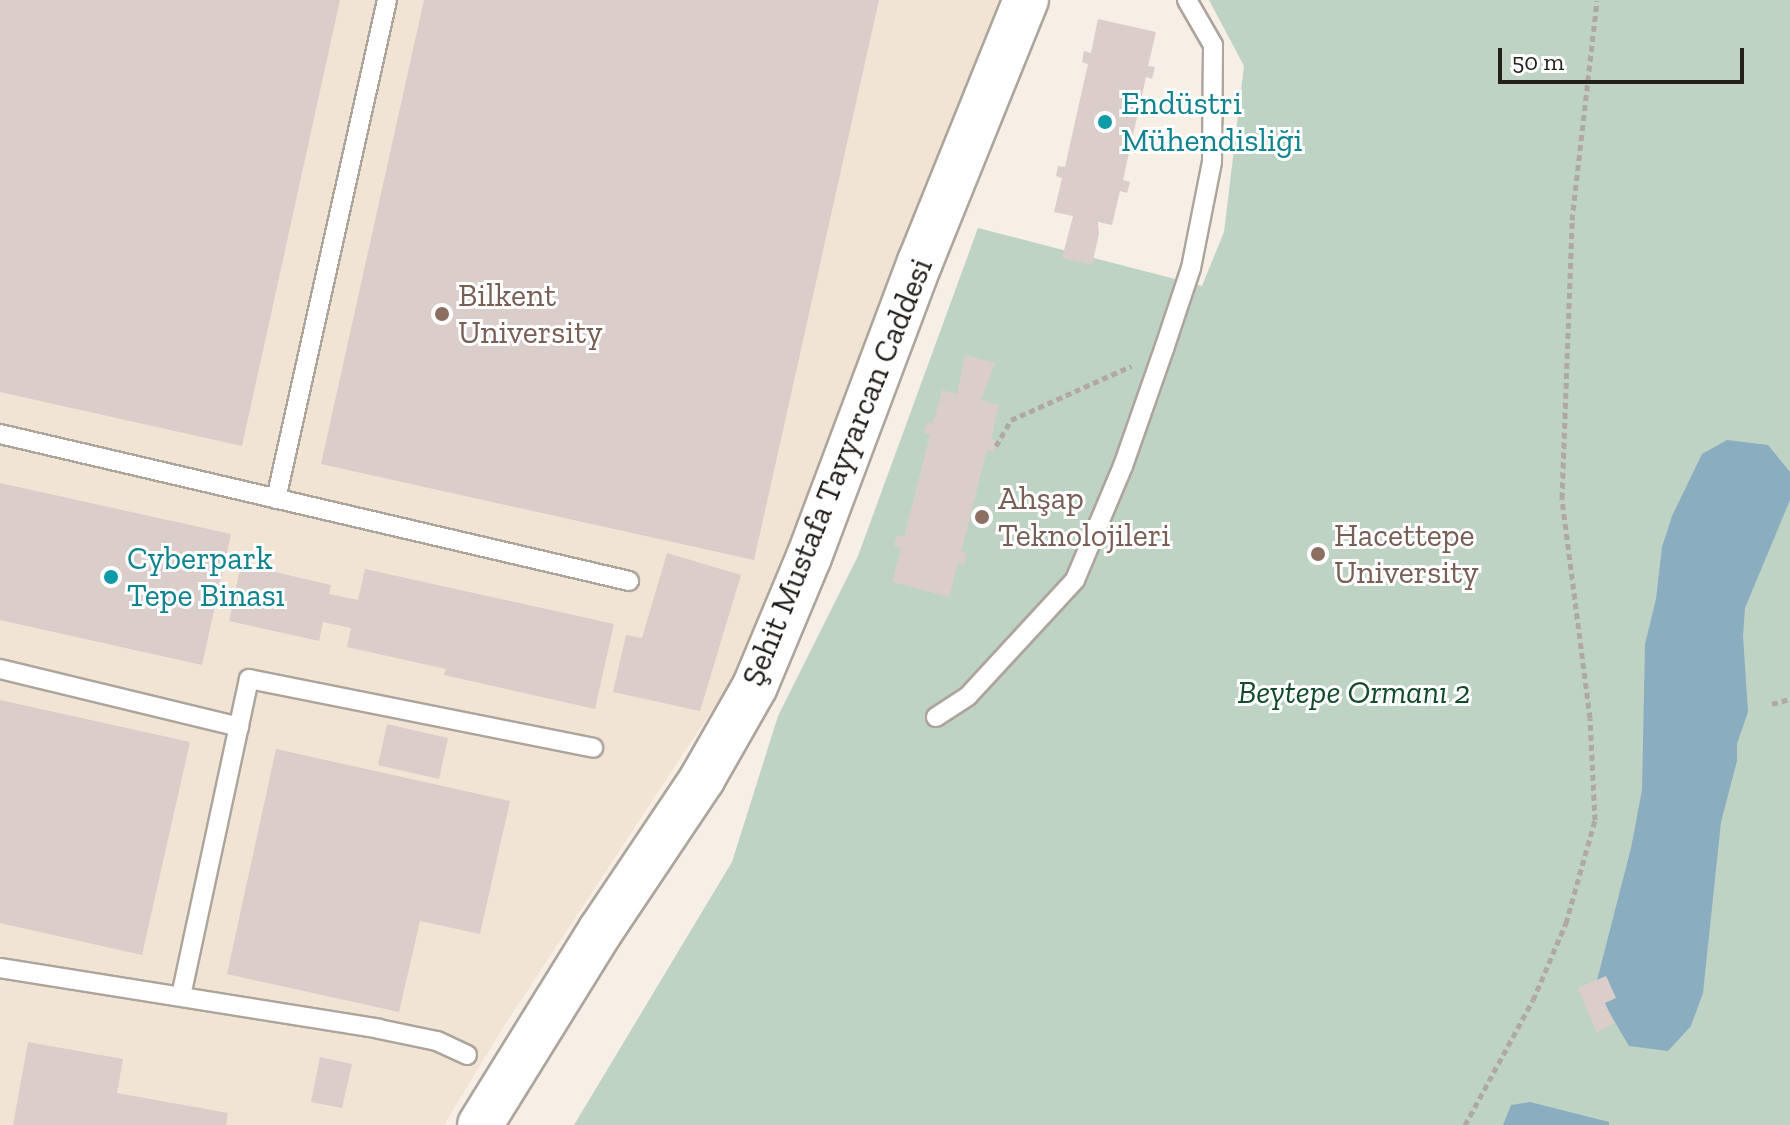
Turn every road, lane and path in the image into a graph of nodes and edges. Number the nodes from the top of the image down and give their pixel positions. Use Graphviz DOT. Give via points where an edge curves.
graph roads {
  1 [pos="387,0"];
  2 [pos="1026,0"];
  3 [pos="1187,0"];
  4 [pos="1597,0"];
  5 [pos="1164,349"];
  6 [pos="0,434"];
  7 [pos="996,446"];
  8 [pos="276,499"];
  9 [pos="629,581"];
  10 [pos="0,669"];
  11 [pos="1790,699"];
  12 [pos="1772,704"];
  13 [pos="936,717"];
  14 [pos="239,727"];
  15 [pos="593,748"];
  16 [pos="0,968"];
  17 [pos="181,996"];
  18 [pos="467,1055"];
  19 [pos="480,1125"];
  20 [pos="1465,1125"];
  1 -- 8 [label="lane"];
  2 -- 19 [label="main road, Şehit Mustafa Tayyarcan Caddesi" via="755,686 702,779"];
  3 -- 5 [label="lane" via="1213,45 1212,162 1191,268"];
  4 -- 20 [label="path" via="1572,220 1562,498 1590,718 1595,820 1566,923 1533,1000"];
  5 -- 7 [label="path" via="1011,420"];
  5 -- 13 [label="lane" via="1075,580 968,696"];
  6 -- 8 [label="lane"];
  8 -- 9 [label="lane"];
  10 -- 14 [label="lane"];
  11 -- 12 [label="path"];
  14 -- 15 [label="lane" via="249,679"];
  14 -- 17 [label="lane"];
  16 -- 17 [label="lane"];
  17 -- 18 [label="lane" via="437,1041"];
}
